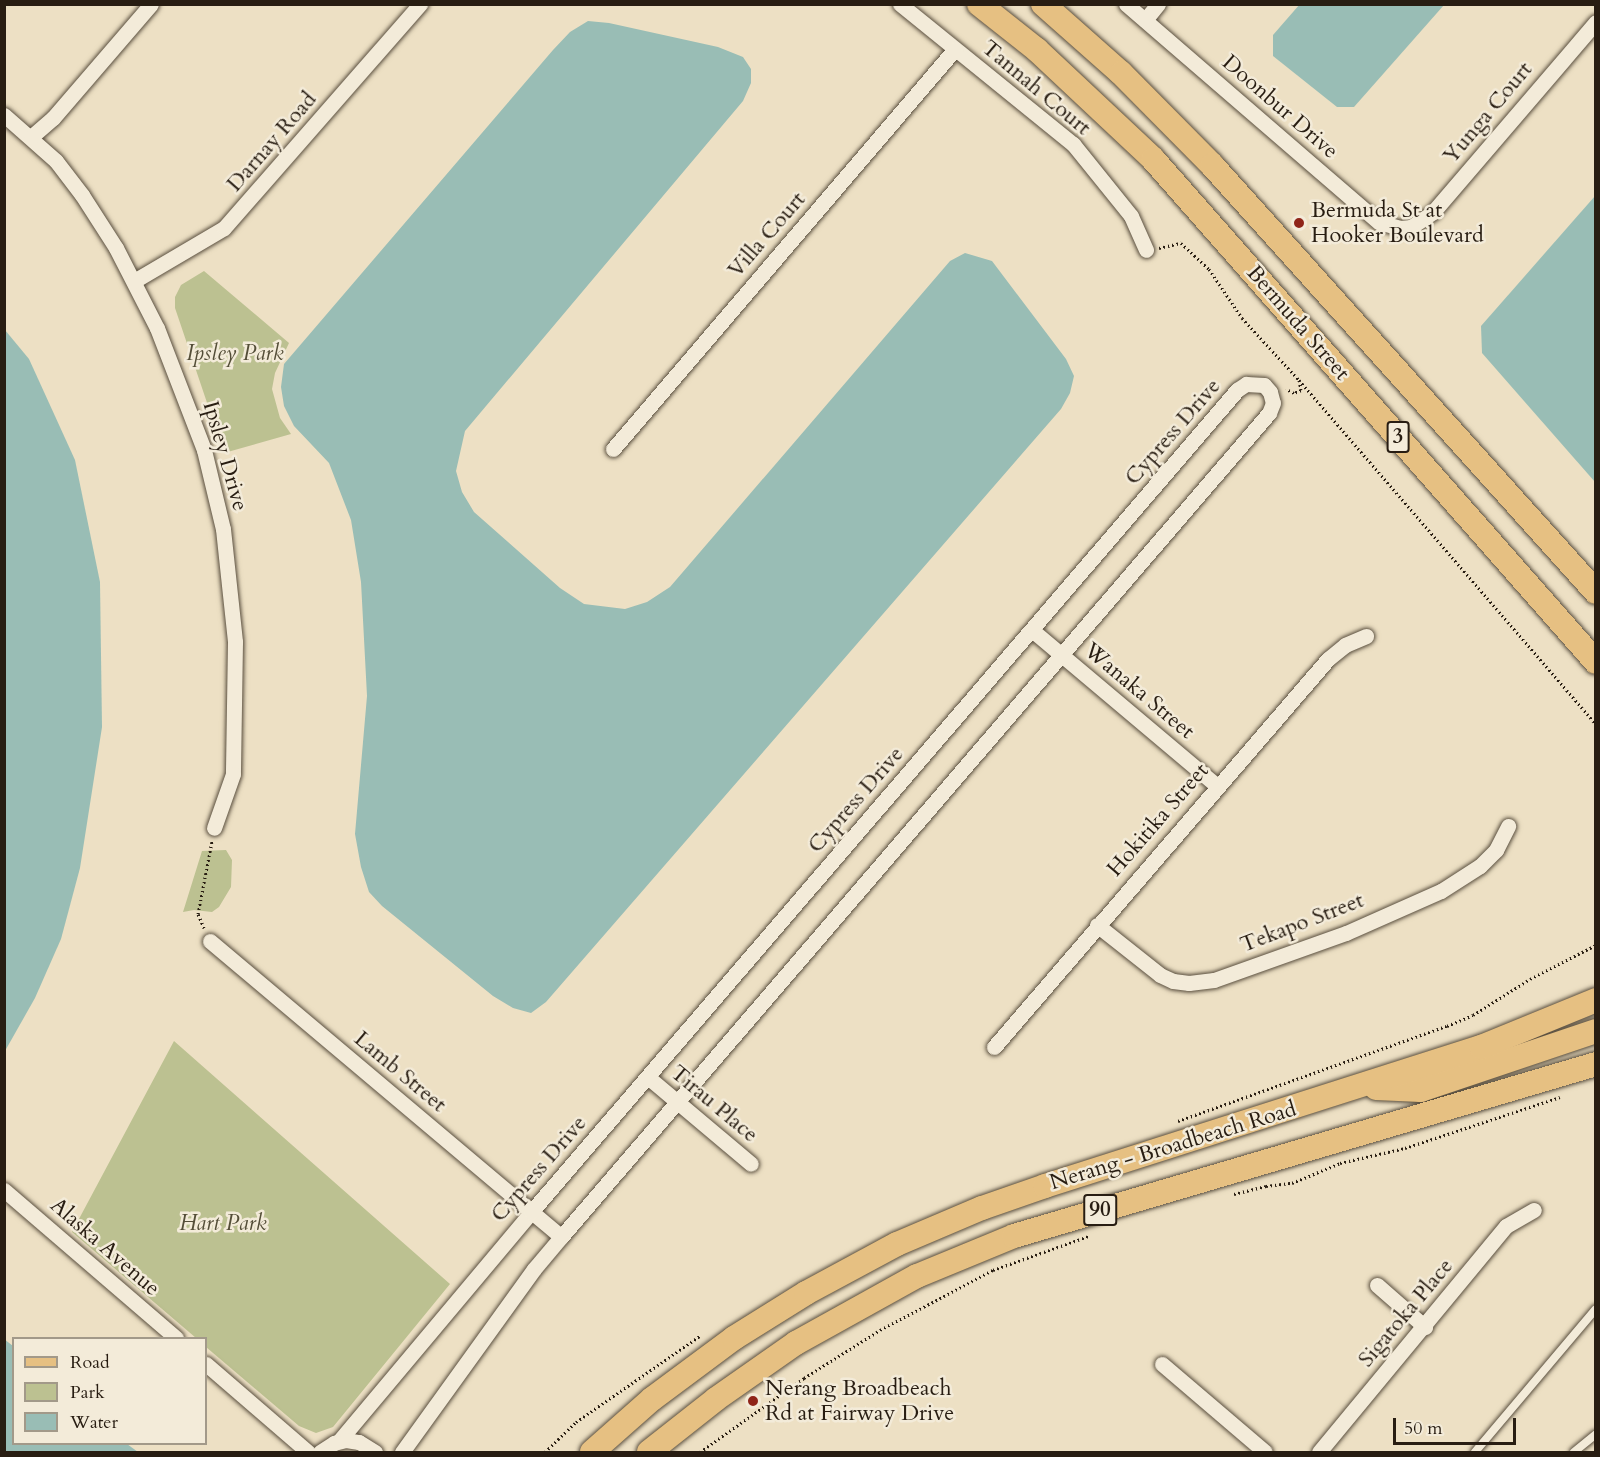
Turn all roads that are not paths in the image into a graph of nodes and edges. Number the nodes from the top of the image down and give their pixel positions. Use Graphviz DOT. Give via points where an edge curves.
graph roads {
  1 [pos="151,4"];
  2 [pos="420,4"];
  3 [pos="900,4"];
  4 [pos="979,4"];
  5 [pos="1043,4"];
  6 [pos="1126,4"];
  7 [pos="1158,4"];
  8 [pos="1145,20"];
  9 [pos="1596,22"];
  10 [pos="956,50"];
  11 [pos="4,115"];
  12 [pos="30,136"];
  13 [pos="1411,227"];
  14 [pos="1146,250"];
  15 [pos="134,281"];
  16 [pos="613,449"];
  17 [pos="1596,592"];
  18 [pos="1032,630"];
  19 [pos="1366,636"];
  20 [pos="1062,655"];
  21 [pos="1596,662"];
  22 [pos="1217,786"];
  23 [pos="1509,826"];
  24 [pos="214,828"];
  25 [pos="1097,925"];
  26 [pos="210,941"];
  27 [pos="1596,1000"];
  28 [pos="1596,1031"];
  29 [pos="994,1047"];
  30 [pos="1596,1064"];
  31 [pos="649,1078"];
  32 [pos="1362,1087"];
  33 [pos="679,1102"];
  34 [pos="751,1164"];
  35 [pos="4,1190"];
  36 [pos="1534,1210"];
  37 [pos="531,1212"];
  38 [pos="561,1237"];
  39 [pos="1377,1285"];
  40 [pos="1596,1309"];
  41 [pos="1425,1327"];
  42 [pos="175,1337"];
  43 [pos="1162,1364"];
  44 [pos="207,1365"];
  45 [pos="1596,1434"];
  46 [pos="339,1441"];
  47 [pos="1479,1451"];
  48 [pos="308,1452"];
  49 [pos="321,1452"];
  50 [pos="375,1452"];
  51 [pos="402,1452"];
  52 [pos="592,1452"];
  53 [pos="650,1452"];
  54 [pos="1265,1452"];
  55 [pos="1319,1452"];
  56 [pos="1574,1452"];
  1 -- 12 [label="street" via="53,118"];
  2 -- 15 [label="street, Darnay Road" via="224,228"];
  3 -- 10 [label="street, Tannah Court"];
  4 -- 21 [label="main road, Bermuda Street / 3" via="1037,50 1153,159"];
  5 -- 17 [label="main road, Bermuda Street / 3" via="1121,73 1212,165"];
  6 -- 8 [label="street, Doonbur Drive"];
  7 -- 8 [label="street"];
  8 -- 13 [label="street, Doonbur Drive" via="1379,222"];
  9 -- 13 [label="street, Yunga Court" via="1433,212"];
  10 -- 14 [label="street, Tannah Court" via="1073,144 1131,216"];
  10 -- 16 [label="street, Villa Court"];
  11 -- 12 [label="street, Ipsley Drive"];
  12 -- 15 [label="street, Ipsley Drive" via="82,195"];
  15 -- 24 [label="street, Ipsley Drive" via="157,328 204,450 223,529 235,642 235,714 233,774"];
  18 -- 20 [label="street, Wanaka Street"];
  18 -- 20 [label="street, Cypress Drive" via="1237,390 1245,384 1264,385 1273,403 1269,413"];
  18 -- 31 [label="street, Cypress Drive"];
  19 -- 22 [label="street, Hokitika Street" via="1345,645 1328,659"];
  20 -- 22 [label="street, Wanaka Street"];
  20 -- 33 [label="street"];
  22 -- 25 [label="street, Hokitika Street"];
  23 -- 25 [label="street, Tekapo Street" via="1496,850 1480,866 1441,891 1346,933 1214,980 1189,983 1160,975"];
  25 -- 29 [label="street, Hokitika Street"];
  26 -- 37 [label="street, Lamb Street"];
  27 -- 32 [label="main road, Nerang - Broadbeach Road / 90" via="1481,1047"];
  28 -- 32 [label="main road" via="1421,1090"];
  30 -- 53 [label="main road, Nerang - Broadbeach Road / 90" via="1014,1236 938,1267 796,1343"];
  31 -- 33 [label="street, Tirau Place"];
  31 -- 37 [label="street, Cypress Drive"];
  32 -- 52 [label="main road, Nerang - Broadbeach Road / 90" via="1045,1186 897,1244 734,1338 652,1399"];
  33 -- 34 [label="street, Tirau Place"];
  33 -- 38 [label="street"];
  35 -- 42 [label="street, Alaska Avenue"];
  36 -- 41 [label="street, Sigatoka Place" via="1506,1226"];
  37 -- 38 [label="street, Lamb Street"];
  37 -- 46 [label="street, Cypress Drive"];
  38 -- 51 [label="street"];
  39 -- 41 [label="street"];
  40 -- 47 [label="lane"];
  41 -- 55 [label="street, Sigatoka Place"];
  43 -- 54 [label="street"];
  44 -- 48 [label="street"];
  45 -- 56 [label="lane"];
  46 -- 49 [label="street, Cypress Drive"];
  46 -- 50 [label="street" via="359,1442"];
}
